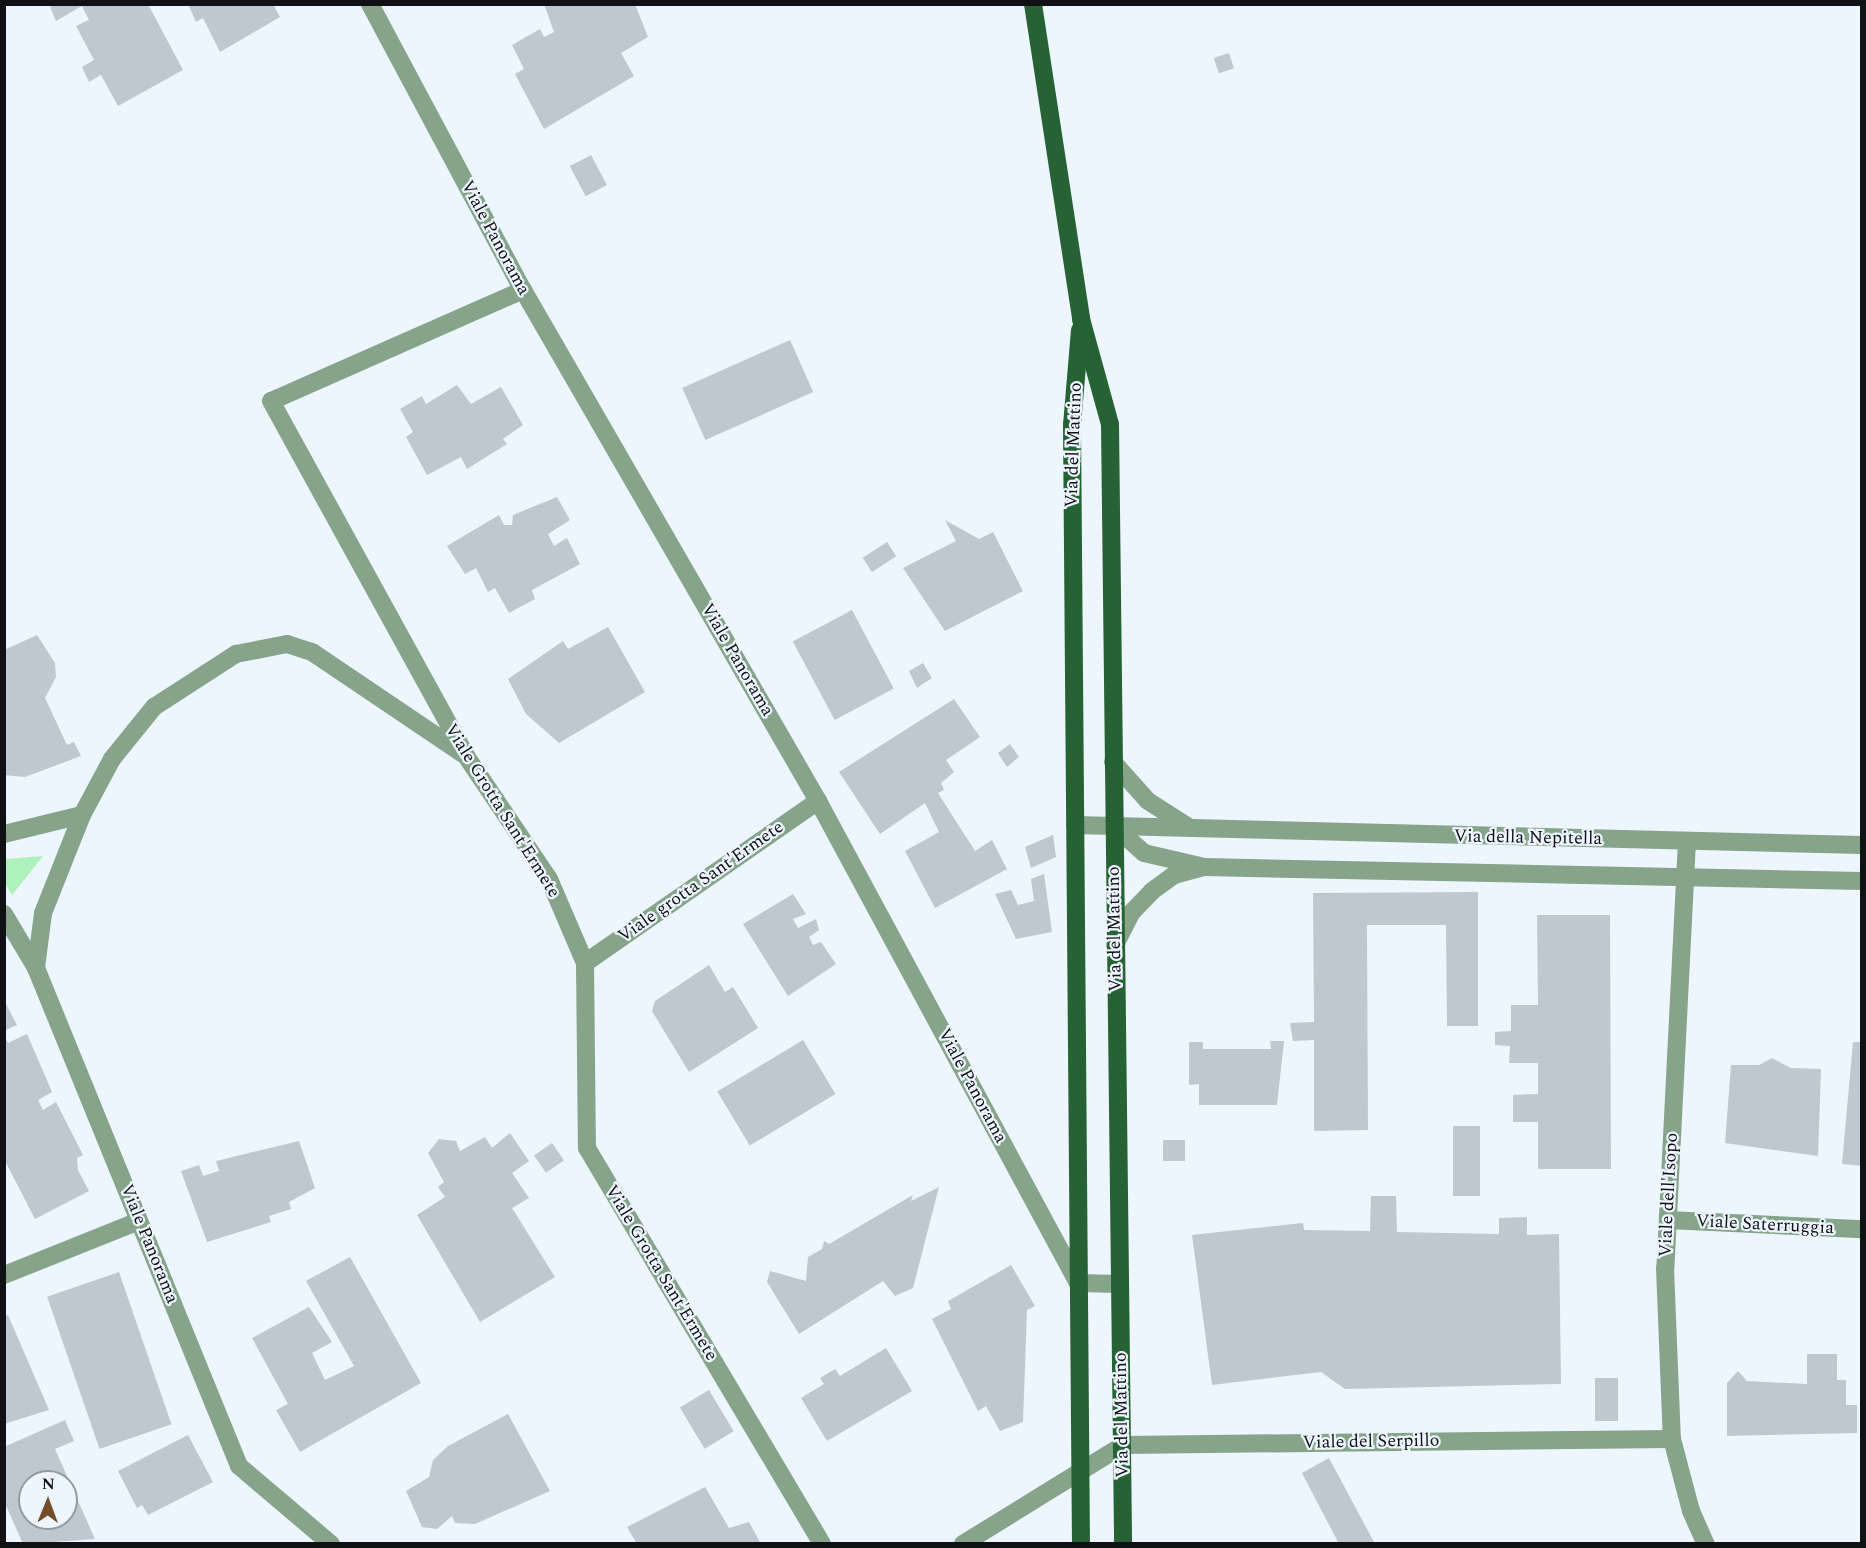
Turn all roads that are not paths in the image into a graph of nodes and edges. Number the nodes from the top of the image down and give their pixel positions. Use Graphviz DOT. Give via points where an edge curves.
graph roads {
  1 [pos="370,4"];
  2 [pos="1033,4"];
  3 [pos="523,290"];
  4 [pos="1081,319"];
  5 [pos="466,756"];
  6 [pos="1113,762"];
  7 [pos="818,801"];
  8 [pos="82,815"];
  9 [pos="1075,825"];
  10 [pos="1113,825"];
  11 [pos="1194,830"];
  12 [pos="4,834"];
  13 [pos="1688,841"];
  14 [pos="1862,845"];
  15 [pos="1204,867"];
  16 [pos="1686,873"];
  17 [pos="1862,881"];
  18 [pos="4,914"];
  19 [pos="1115,945"];
  20 [pos="585,963"];
  21 [pos="36,968"];
  22 [pos="1668,1220"];
  23 [pos="140,1221"];
  24 [pos="1862,1229"];
  25 [pos="4,1275"];
  26 [pos="1078,1283"];
  27 [pos="1119,1284"];
  28 [pos="1672,1439"];
  29 [pos="1123,1445"];
  30 [pos="1080,1475"];
  31 [pos="332,1544"];
  32 [pos="822,1544"];
  33 [pos="963,1544"];
  34 [pos="1081,1544"];
  35 [pos="1123,1544"];
  36 [pos="1706,1544"];
  1 -- 3 [label="street, Viale Panorama"];
  2 -- 4 [label="main road, Via del Mattino"];
  3 -- 5 [label="street, Viale Grotta Sant'Ermete" via="271,401"];
  3 -- 7 [label="street, Viale Panorama"];
  4 -- 6 [label="main road, Via del Mattino" via="1110,424"];
  4 -- 9 [label="main road, Via del Mattino" via="1071,425"];
  5 -- 8 [label="street" via="312,652 266,645 236,654 154,707 130,731"];
  5 -- 20 [label="street, Viale Grotta Sant'Ermete" via="549,879"];
  6 -- 10 [label="main road, Via del Mattino"];
  6 -- 11 [label="street" via="1148,801"];
  7 -- 20 [label="street, Viale grotta Sant'Ermete"];
  7 -- 26 [label="street, Viale Panorama"];
  8 -- 12 [label="street"];
  8 -- 21 [label="street" via="44,913"];
  9 -- 10 [label="street"];
  9 -- 26 [label="main road, Via del Mattino"];
  10 -- 11 [label="street, Via della Nepitella"];
  10 -- 15 [label="street, Via della Nepitella" via="1144,853"];
  10 -- 19 [label="main road, Via del Mattino"];
  11 -- 13 [label="street, Via della Nepitella"];
  13 -- 14 [label="street, Via della Nepitella"];
  13 -- 16 [label="street, Viale dell'Isopo"];
  15 -- 16 [label="street, Via della Nepitella"];
  15 -- 19 [label="street, Via della Nepitella" via="1174,875 1152,891 1131,913"];
  16 -- 17 [label="street, Via della Nepitella"];
  16 -- 22 [label="street, Viale dell'Isopo"];
  18 -- 21 [label="street, Viale Panorama"];
  19 -- 27 [label="main road, Via del Mattino"];
  20 -- 32 [label="street, Viale Grotta Sant'Ermete" via="587,1148"];
  21 -- 23 [label="street, Viale Panorama"];
  22 -- 24 [label="street, Viale Saterruggia"];
  22 -- 28 [label="street, Viale dell'Isopo"];
  23 -- 25 [label="street"];
  23 -- 31 [label="street, Viale Panorama" via="238,1466"];
  26 -- 27 [label="street"];
  26 -- 30 [label="main road, Via del Mattino"];
  27 -- 29 [label="main road, Via del Mattino"];
  28 -- 29 [label="street, Viale del Serpillo"];
  28 -- 36 [label="street, Viale dell'Isopo" via="1691,1511"];
  29 -- 30 [label="street"];
  29 -- 35 [label="main road, Via del Mattino"];
  30 -- 33 [label="street"];
  30 -- 34 [label="main road, Via del Mattino"];
}
